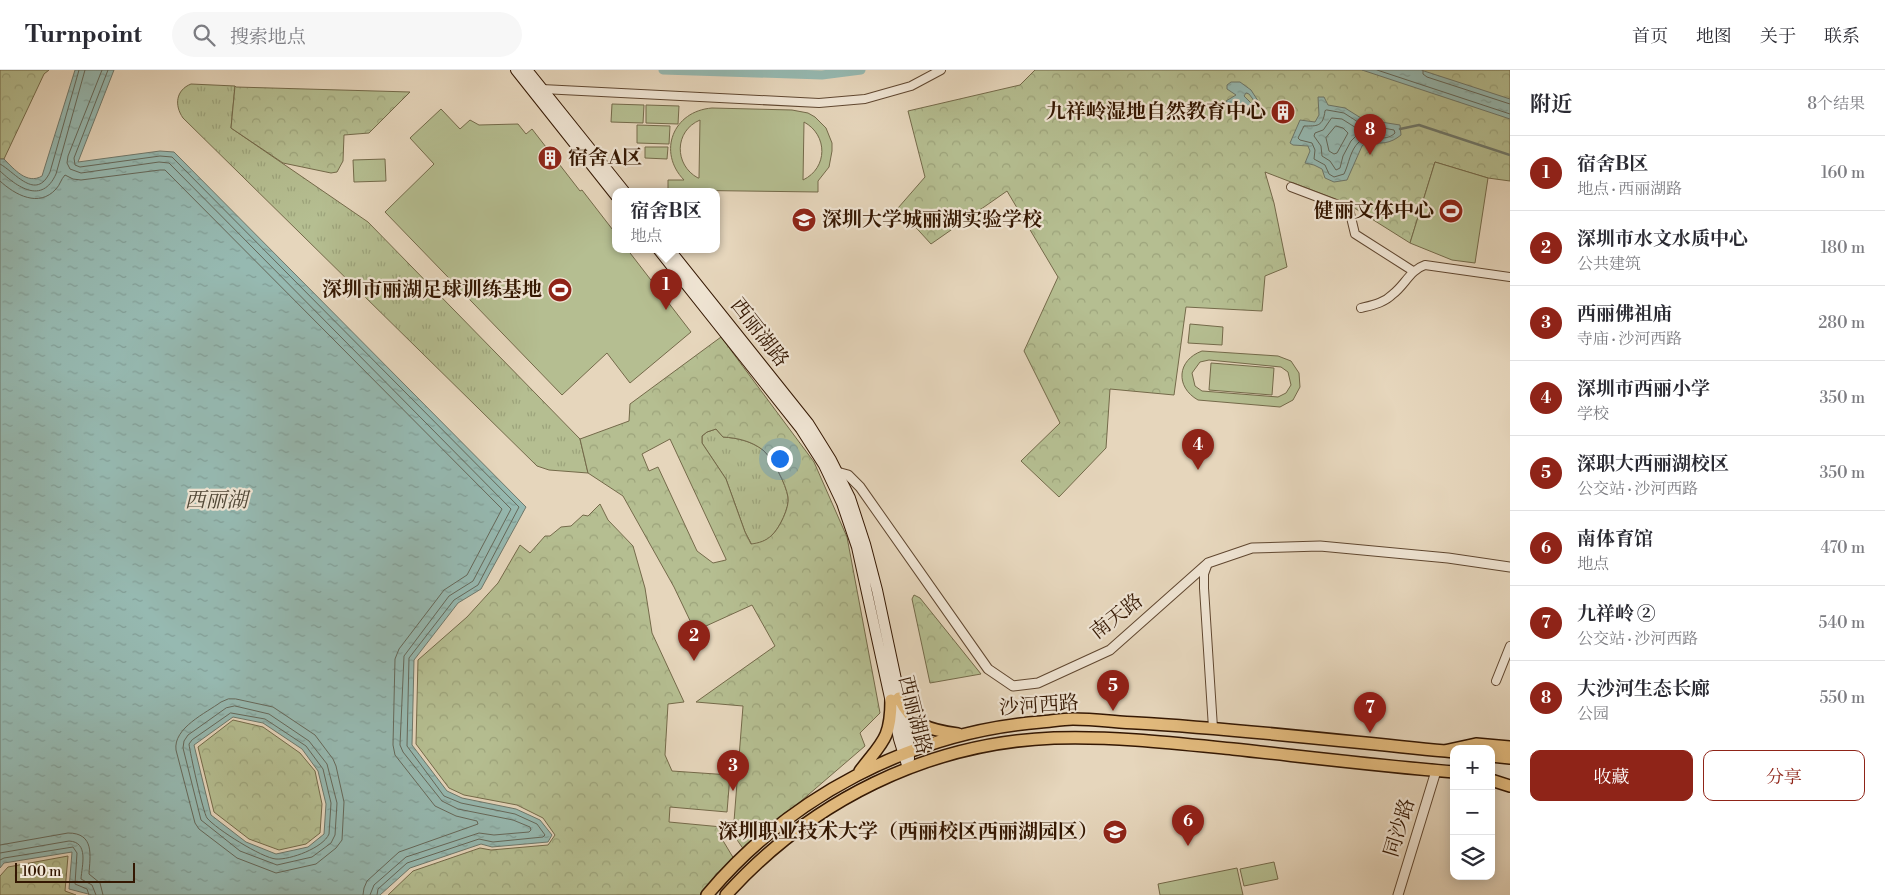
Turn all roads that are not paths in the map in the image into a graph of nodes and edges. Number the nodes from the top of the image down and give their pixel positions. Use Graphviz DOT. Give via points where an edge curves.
graph roads {
  1 [pos="520,70"];
  2 [pos="941,70"];
  3 [pos="542,89"];
  4 [pos="1292,187"];
  5 [pos="622,188"];
  6 [pos="612,191"];
  7 [pos="661,253"];
  8 [pos="672,253"];
  9 [pos="1413,271"];
  10 [pos="1510,277"];
  11 [pos="1361,308"];
  12 [pos="837,472"];
  13 [pos="1208,563"];
  14 [pos="1510,567"];
  15 [pos="1510,646"];
  16 [pos="1496,681"];
  17 [pos="895,699"];
  18 [pos="1213,728"];
  19 [pos="962,734"];
  20 [pos="1510,747"];
  21 [pos="1448,752"];
  22 [pos="906,753"];
  23 [pos="1495,756"];
  24 [pos="1510,758"];
  25 [pos="908,768"];
  26 [pos="1436,771"];
  27 [pos="1450,772"];
  28 [pos="857,775"];
  29 [pos="1495,776"];
  30 [pos="1510,778"];
  31 [pos="1495,781"];
  32 [pos="1510,786"];
  33 [pos="707,895"];
  34 [pos="726,895"];
  35 [pos="1398,895"];
  1 -- 3 [label="main road"];
  1 -- 6 [label="main road"];
  2 -- 3 [label="street" via="911,86 865,100 819,104"];
  3 -- 5 [label="main road"];
  4 -- 9 [label="street" via="1349,209 1355,234"];
  7 -- 17 [label="main road, 西丽湖路" via="801,428 824,465 842,503 857,547"];
  8 -- 12 [label="main road, 西丽湖路" via="808,423"];
  9 -- 10 [label="street" via="1430,265"];
  9 -- 11 [label="street" via="1389,298"];
  12 -- 13 [label="street, 南天路" via="848,475 860,487 988,669 1013,686 1038,683 1110,650"];
  12 -- 17 [label="main road, 西丽湖路" via="850,498 877,590"];
  13 -- 14 [label="street, 南天路" via="1252,548 1320,546"];
  13 -- 18 [label="street" via="1204,588"];
  15 -- 16 [label="street"];
  17 -- 19 [label="main road" via="912,719 922,725"];
  17 -- 22 [label="main road, 西丽湖路"];
  17 -- 28 [label="main road" via="885,738"];
  18 -- 19 [label="main road, 沙河西路" via="1072,719"];
  18 -- 21 [label="main road, 沙河西路"];
  19 -- 22 [label="main road, 沙河西路"];
  20 -- 21 [label="main road, 沙河西路" via="1476,744"];
  22 -- 25 [label="main road, 西丽湖路"];
  22 -- 28 [label="main road, 沙河西路"];
  23 -- 24 [label="main road"];
  25 -- 26 [label="main road, 沙河西路" via="987,746 1081,738 1164,742"];
  25 -- 34 [label="main road, 沙河西路" via="848,796 805,824 754,866"];
  26 -- 27 [label="main road, 沙河西路"];
  26 -- 35 [label="street, 同沙路"];
  28 -- 33 [label="main road, 沙河西路" via="778,826"];
  29 -- 30 [label="main road"];
  31 -- 32 [label="main road"];
}
